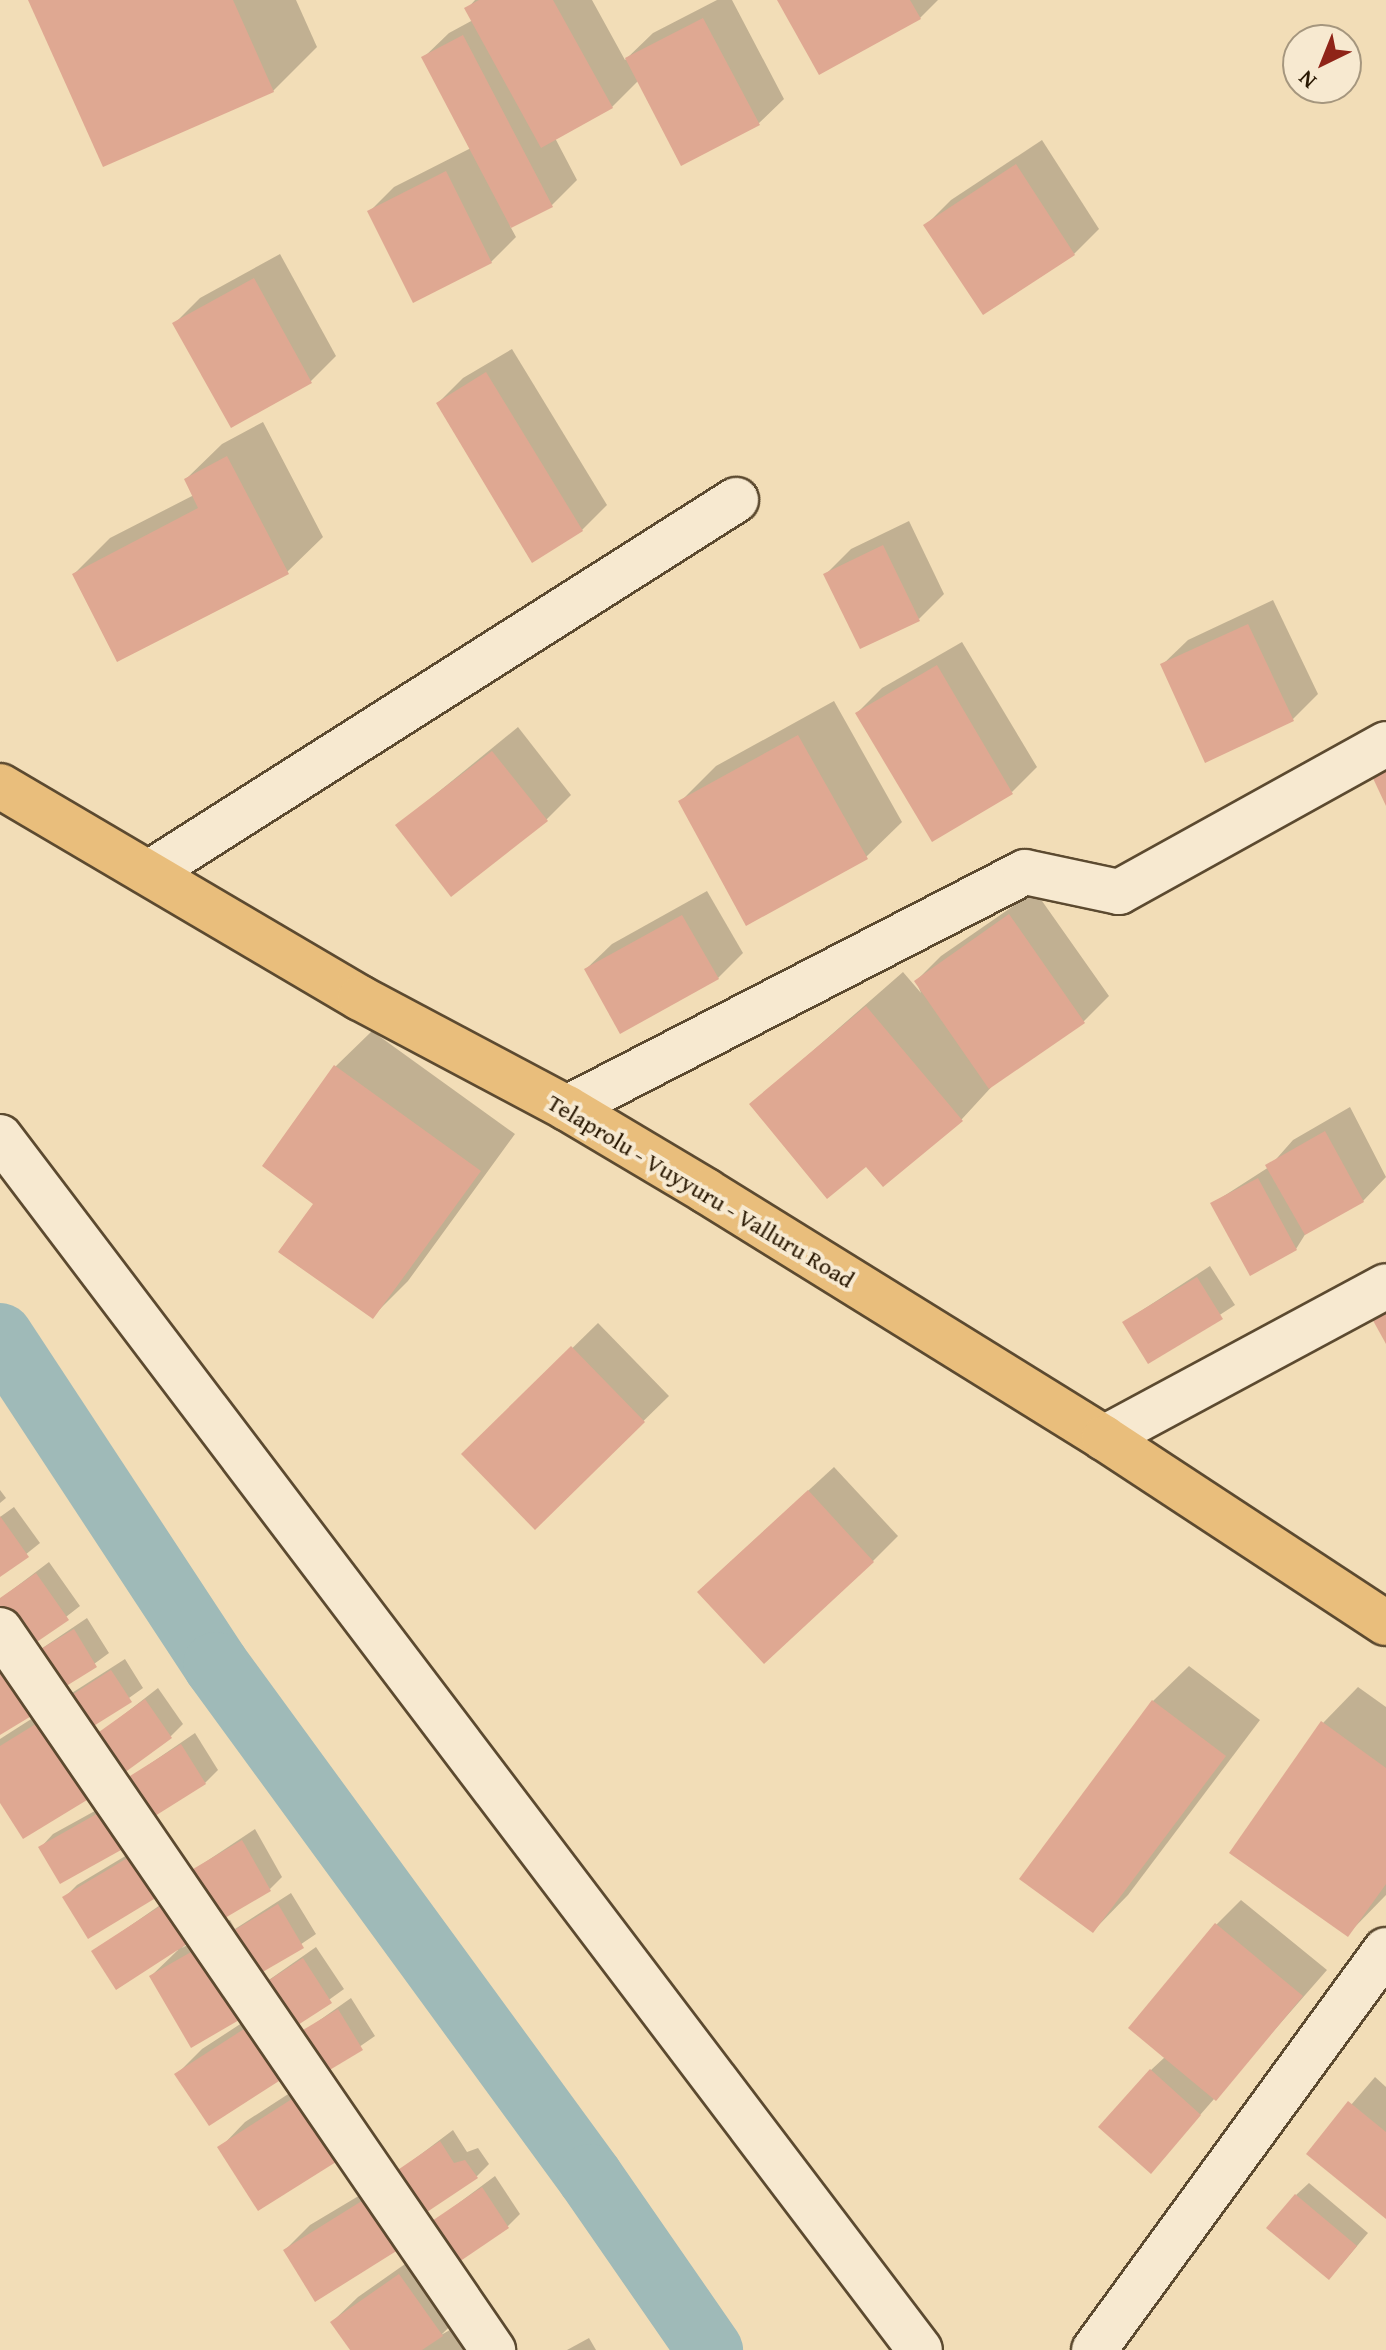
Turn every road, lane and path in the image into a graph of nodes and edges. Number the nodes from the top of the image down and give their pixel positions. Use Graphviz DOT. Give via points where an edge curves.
graph roads {
  1 [pos="736,500"];
  2 [pos="1386,744"];
  3 [pos="0,786"];
  4 [pos="152,871"];
  5 [pos="567,1108"];
  6 [pos="0,1137"];
  7 [pos="1386,1286"];
  8 [pos="1104,1438"];
  9 [pos="1386,1623"];
  10 [pos="0,1630"];
  11 [pos="1386,1950"];
  12 [pos="493,2350"];
  13 [pos="920,2350"];
  14 [pos="1094,2350"];
  1 -- 4 [label="street"];
  2 -- 5 [label="street" via="1119,892 1025,872"];
  3 -- 4 [label="main road, Telaprolu - Vuyyuru - Valluru Road"];
  4 -- 5 [label="main road, Telaprolu - Vuyyuru - Valluru Road" via="360,998"];
  5 -- 8 [label="main road, Telaprolu - Vuyyuru - Valluru Road"];
  6 -- 13 [label="street"];
  7 -- 8 [label="street"];
  8 -- 9 [label="main road, Telaprolu - Vuyyuru - Valluru Road"];
  10 -- 12 [label="street"];
  11 -- 14 [label="street"];
}
